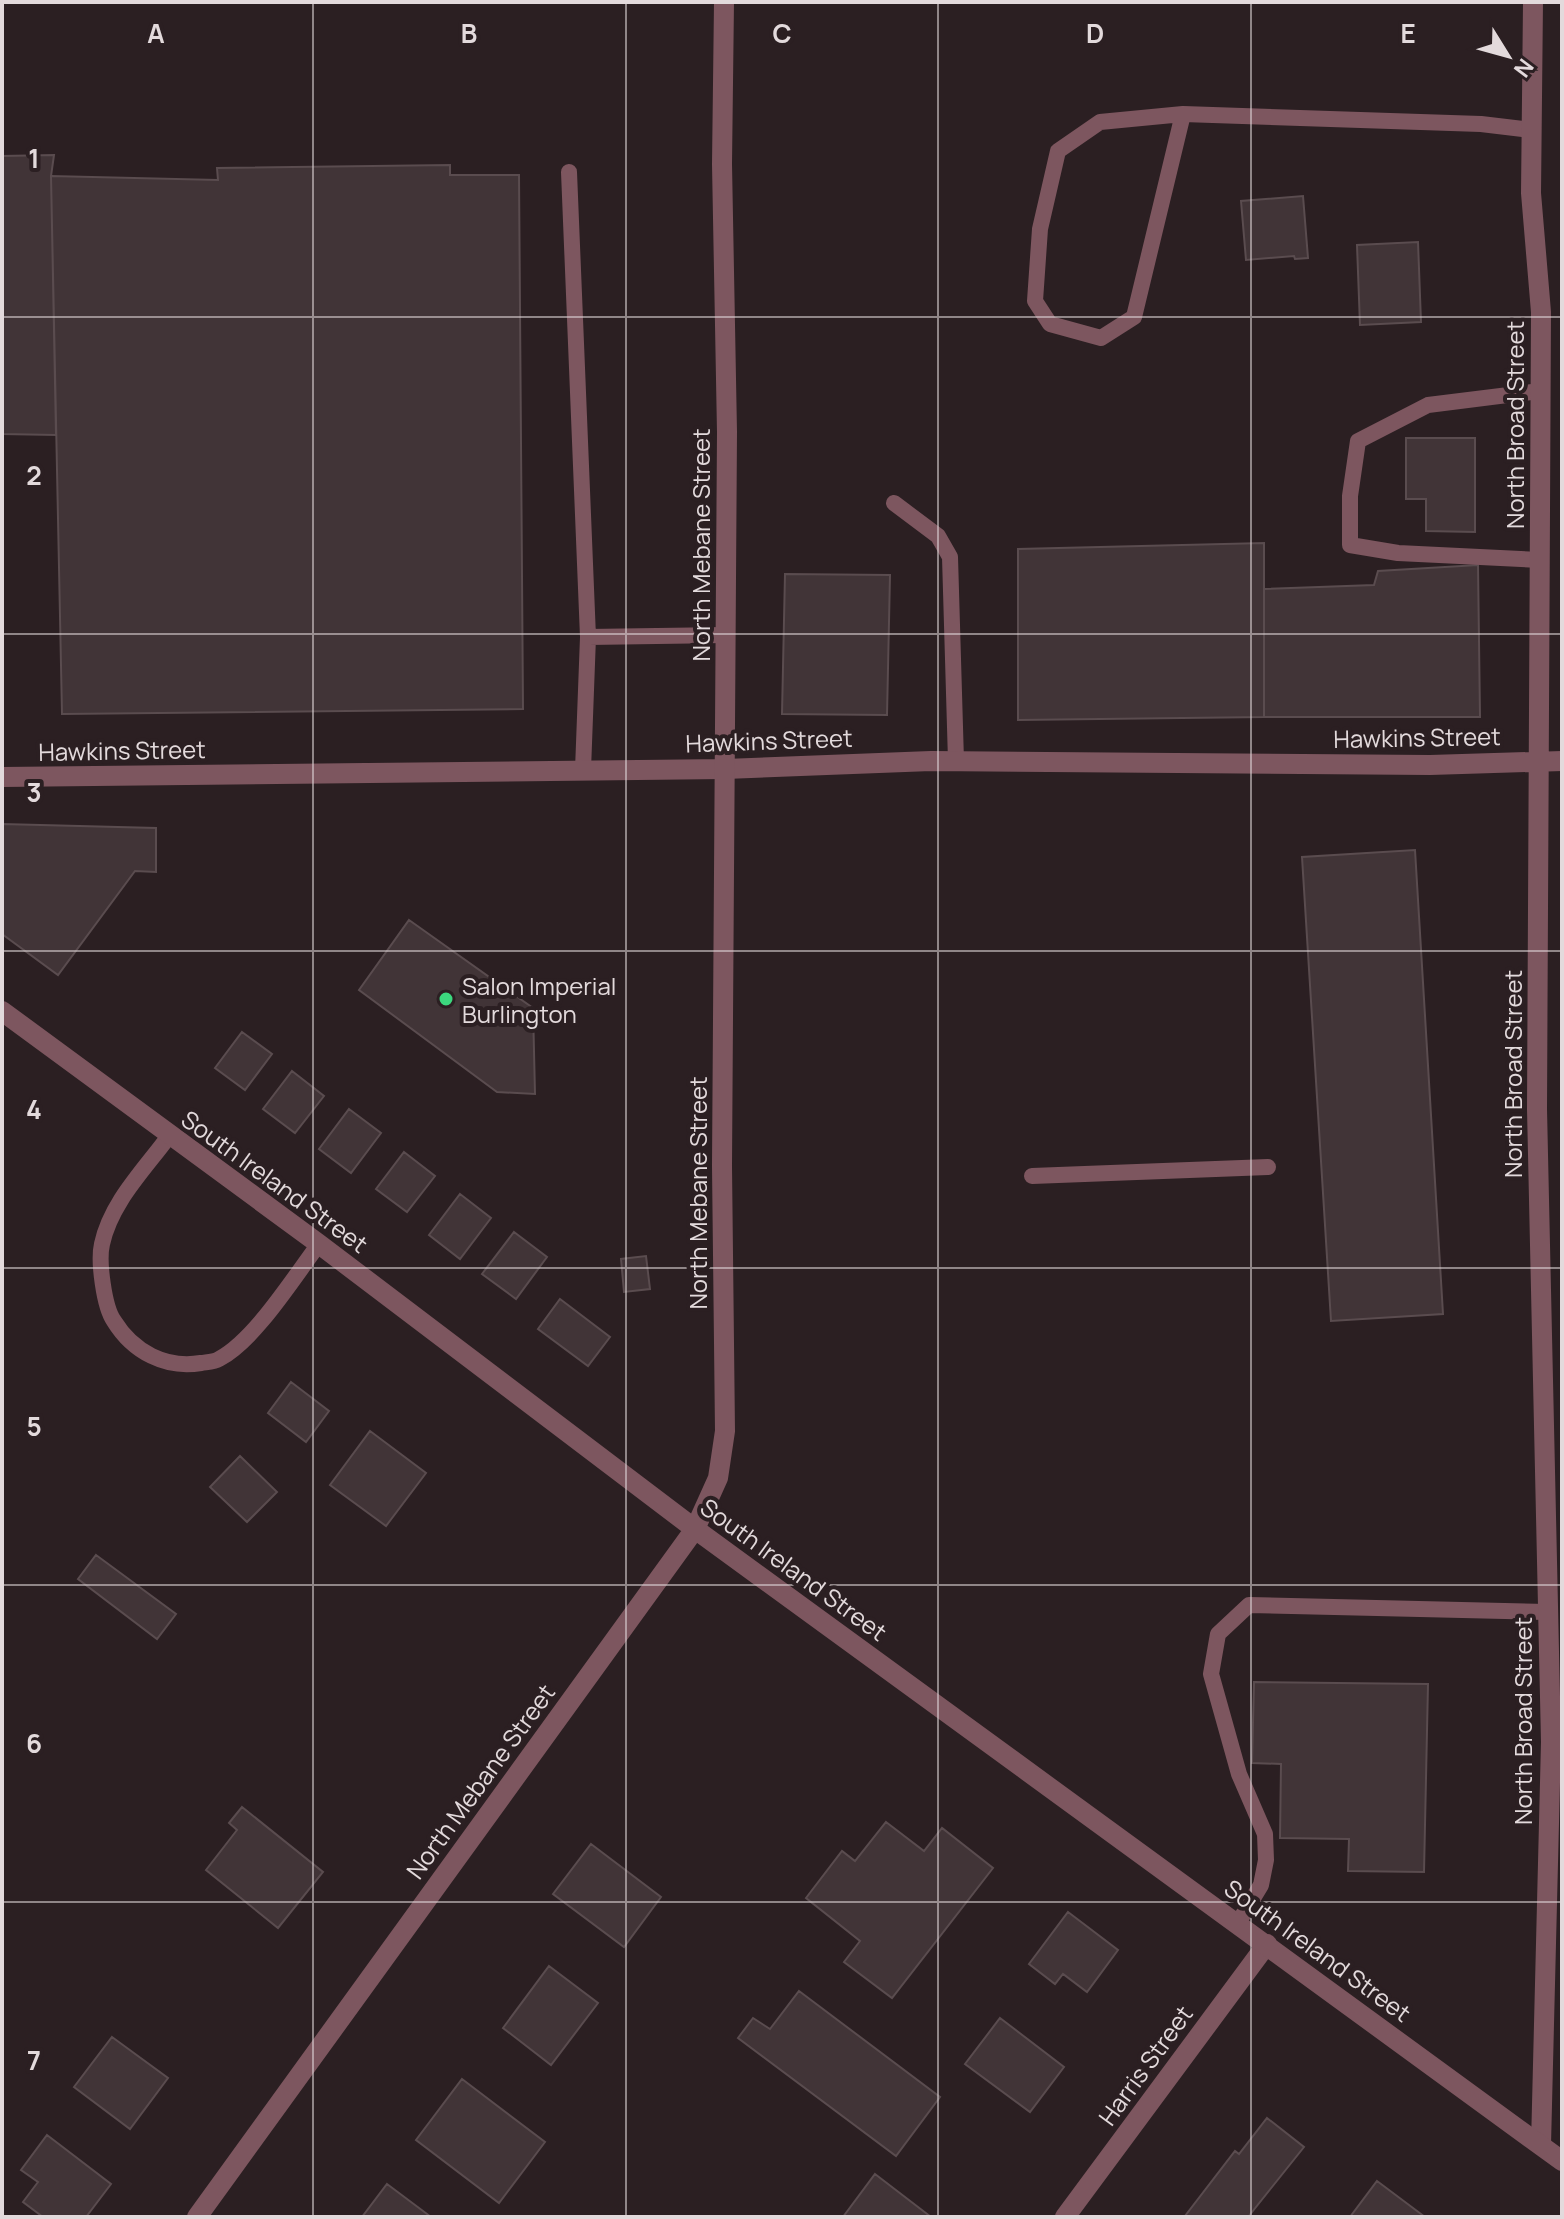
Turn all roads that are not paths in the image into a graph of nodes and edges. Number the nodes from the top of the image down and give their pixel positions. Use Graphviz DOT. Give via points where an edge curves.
graph roads {
  1 [pos="724,2"];
  2 [pos="1533,2"];
  3 [pos="1183,114"];
  4 [pos="1531,130"];
  5 [pos="569,172"];
  6 [pos="1540,391"];
  7 [pos="894,503"];
  8 [pos="1540,560"];
  9 [pos="726,635"];
  10 [pos="588,637"];
  11 [pos="956,761"];
  12 [pos="1537,761"];
  13 [pos="1562,761"];
  14 [pos="725,769"];
  15 [pos="583,770"];
  16 [pos="2,777"];
  17 [pos="3,1013"];
  18 [pos="169,1136"];
  19 [pos="1268,1167"];
  20 [pos="1032,1176"];
  21 [pos="319,1244"];
  22 [pos="695,1529"];
  23 [pos="1555,1612"];
  24 [pos="1238,1923"];
  25 [pos="1267,1944"];
  26 [pos="1541,2145"];
  27 [pos="1562,2161"];
  28 [pos="197,2217"];
  29 [pos="1065,2217"];
  1 -- 9 [label="street, North Mebane Street"];
  2 -- 4 [label="street, North Broad Street"];
  3 -- 3 [label="lane" via="1100,122 1058,151 1040,229 1035,301 1050,324 1101,338 1134,317"];
  3 -- 4 [label="lane"];
  4 -- 6 [label="street, North Broad Street"];
  5 -- 10 [label="lane"];
  6 -- 8 [label="street, North Broad Street"];
  6 -- 8 [label="lane" via="1428,405 1358,441 1350,496 1350,545 1398,553"];
  7 -- 11 [label="lane" via="938,536 950,557"];
  8 -- 12 [label="street, North Broad Street"];
  9 -- 10 [label="lane"];
  9 -- 14 [label="street, North Mebane Street"];
  10 -- 15 [label="lane"];
  11 -- 12 [label="street, Hawkins Street"];
  11 -- 14 [label="street, Hawkins Street"];
  12 -- 13 [label="street, Hawkins Street"];
  12 -- 23 [label="street, North Broad Street" via="1537,1109"];
  14 -- 15 [label="street, Hawkins Street"];
  14 -- 22 [label="street, North Mebane Street" via="725,1431 718,1478"];
  15 -- 16 [label="street, Hawkins Street"];
  17 -- 18 [label="street, South Ireland Street"];
  18 -- 21 [label="street, South Ireland Street"];
  18 -- 21 [label="lane" via="113,1211 101,1246 112,1320 136,1346 163,1363 185,1366 218,1360 248,1336"];
  19 -- 20 [label="lane"];
  21 -- 22 [label="street, South Ireland Street"];
  22 -- 24 [label="street, South Ireland Street"];
  22 -- 28 [label="street, North Mebane Street"];
  23 -- 24 [label="lane" via="1249,1605 1218,1634 1211,1674 1239,1774 1265,1834 1261,1885"];
  23 -- 26 [label="street, North Broad Street"];
  24 -- 25 [label="street, South Ireland Street"];
  25 -- 26 [label="street, South Ireland Street"];
  25 -- 29 [label="street, Harris Street"];
  26 -- 27 [label="street, South Ireland Street"];
}
